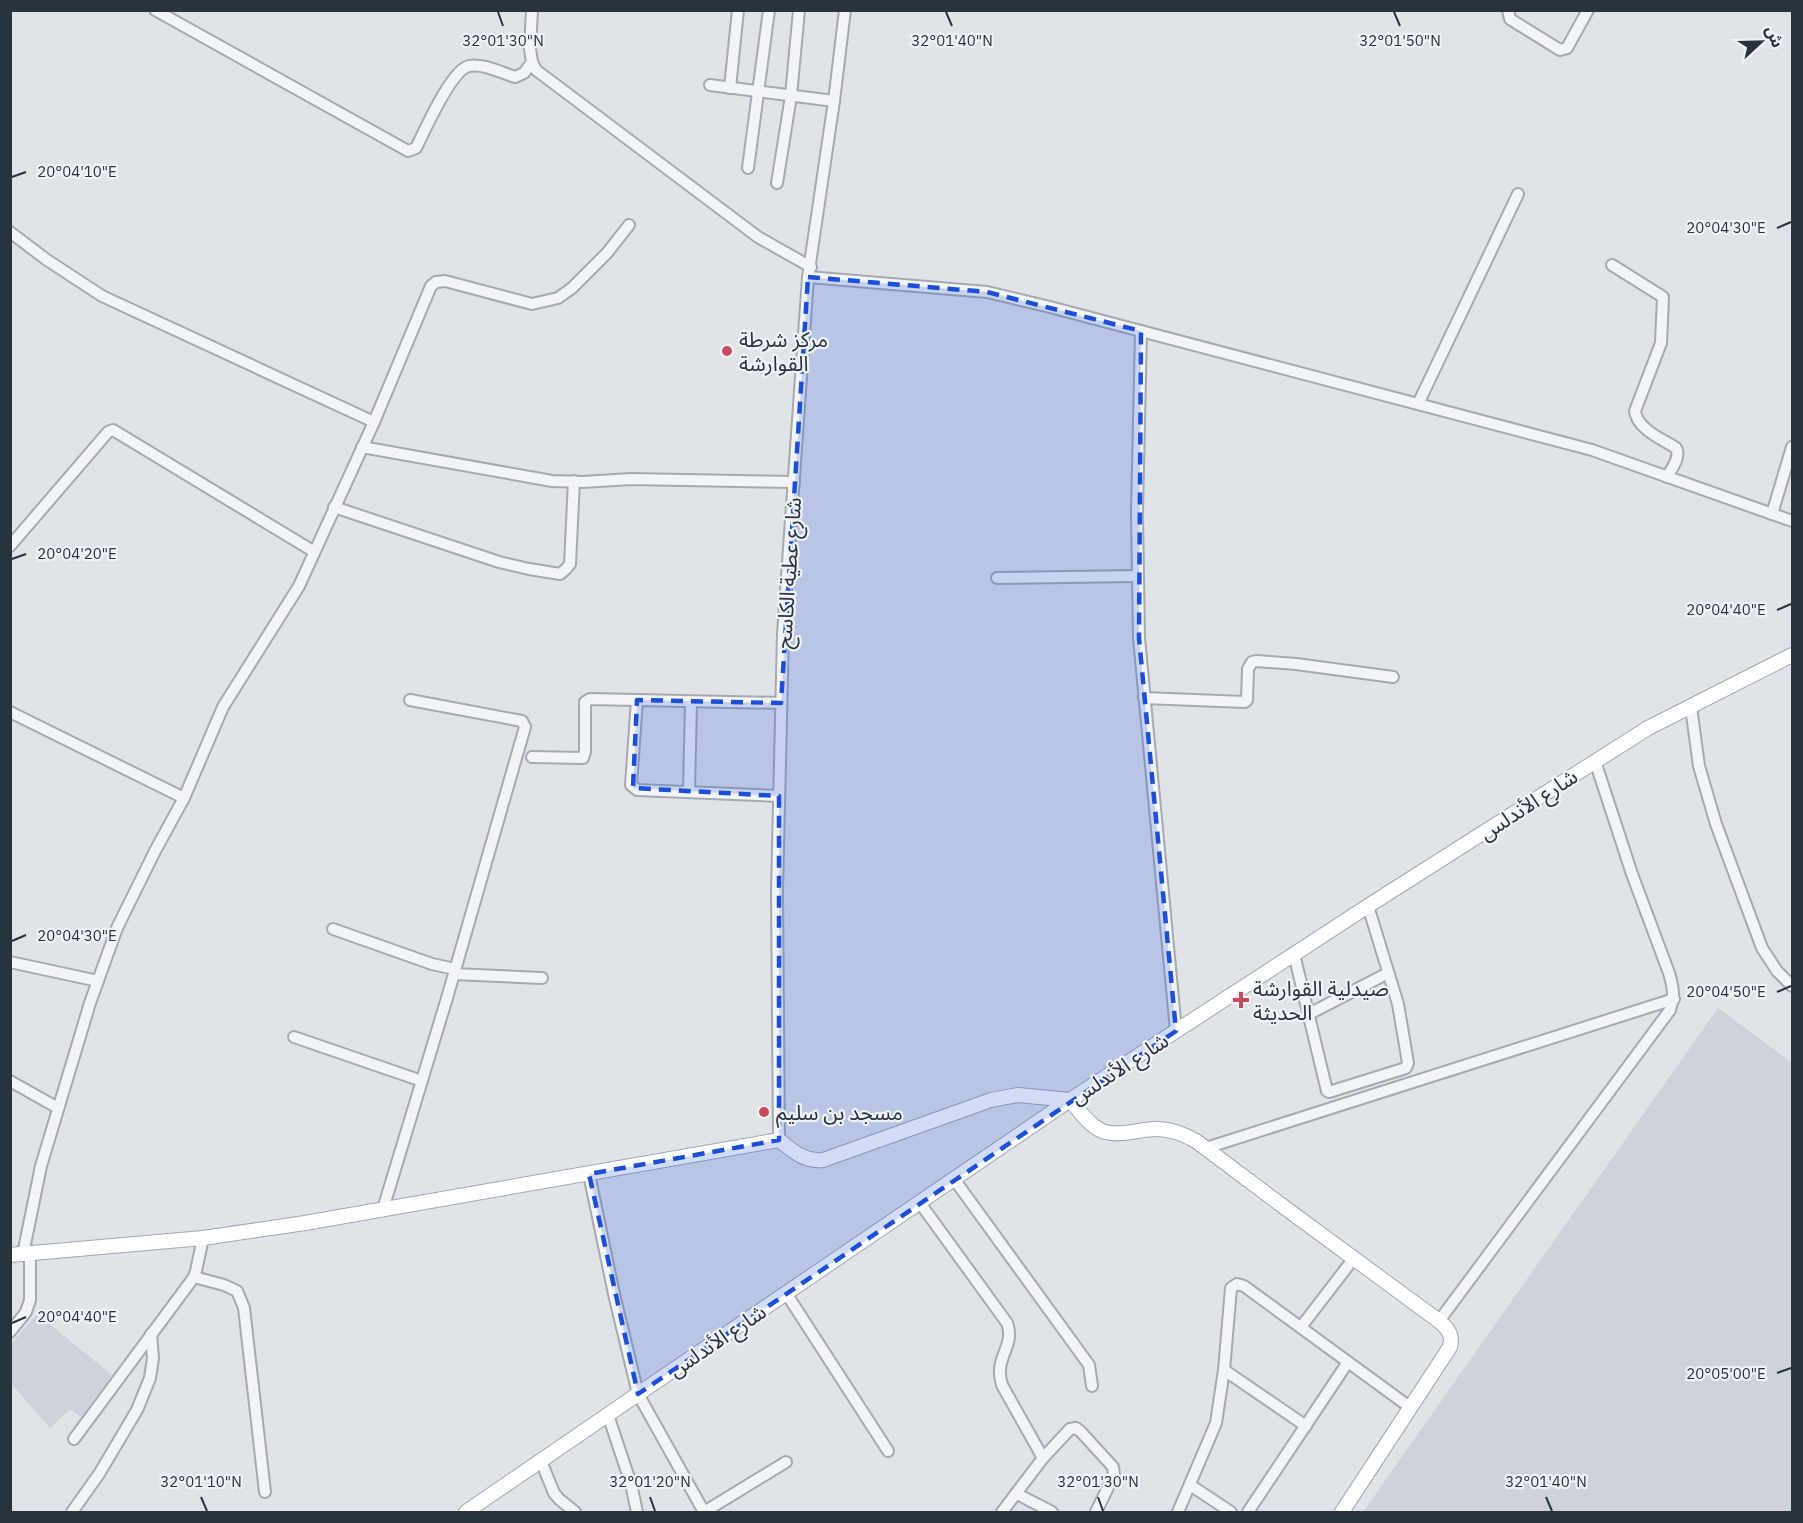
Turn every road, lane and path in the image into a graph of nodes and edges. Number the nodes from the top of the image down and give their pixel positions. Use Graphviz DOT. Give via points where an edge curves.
graph roads {
  1 [pos="155,10"];
  2 [pos="532,10"];
  3 [pos="738,10"];
  4 [pos="769,10"];
  5 [pos="799,10"];
  6 [pos="845,10"];
  7 [pos="1508,10"];
  8 [pos="1588,10"];
  9 [pos="532,62"];
  10 [pos="710,86"];
  11 [pos="730,88"];
  12 [pos="758,92"];
  13 [pos="791,96"];
  14 [pos="834,101"];
  15 [pos="748,168"];
  16 [pos="777,183"];
  17 [pos="1518,194"];
  18 [pos="629,225"];
  19 [pos="10,232"];
  20 [pos="1612,265"];
  21 [pos="809,272"];
  22 [pos="1141,331"];
  23 [pos="1418,404"];
  24 [pos="374,422"];
  25 [pos="362,447"];
  26 [pos="1792,447"];
  27 [pos="1667,477"];
  28 [pos="574,481"];
  29 [pos="794,482"];
  30 [pos="334,507"];
  31 [pos="1772,514"];
  32 [pos="1792,521"];
  33 [pos="10,546"];
  34 [pos="313,551"];
  35 [pos="1137,576"];
  36 [pos="997,578"];
  37 [pos="1792,656"];
  38 [pos="1393,677"];
  39 [pos="1144,698"];
  40 [pos="410,700"];
  41 [pos="636,700"];
  42 [pos="691,702"];
  43 [pos="781,703"];
  44 [pos="1691,707"];
  45 [pos="10,712"];
  46 [pos="532,757"];
  47 [pos="1595,761"];
  48 [pos="689,792"];
  49 [pos="779,796"];
  50 [pos="184,798"];
  51 [pos="1368,906"];
  52 [pos="333,929"];
  53 [pos="1294,954"];
  54 [pos="10,962"];
  55 [pos="454,971"];
  56 [pos="1388,973"];
  57 [pos="542,978"];
  58 [pos="98,981"];
  59 [pos="1792,986"];
  60 [pos="1674,999"];
  61 [pos="1309,1014"];
  62 [pos="1176,1030"];
  63 [pos="294,1037"];
  64 [pos="10,1081"];
  65 [pos="422,1081"];
  66 [pos="1070,1100"];
  67 [pos="58,1108"];
  68 [pos="779,1140"];
  69 [pos="1206,1148"];
  70 [pos="589,1174"];
  71 [pos="954,1179"];
  72 [pos="920,1203"];
  73 [pos="382,1209"];
  74 [pos="203,1238"];
  75 [pos="21,1254"];
  76 [pos="1354,1258"];
  77 [pos="194,1277"];
  78 [pos="786,1293"];
  79 [pos="1439,1321"];
  80 [pos="1301,1327"];
  81 [pos="10,1332"];
  82 [pos="151,1334"];
  83 [pos="1348,1362"];
  84 [pos="1224,1370"];
  85 [pos="1092,1386"];
  86 [pos="638,1394"];
  87 [pos="1411,1408"];
  88 [pos="608,1415"];
  89 [pos="1306,1426"];
  90 [pos="74,1439"];
  91 [pos="888,1451"];
  92 [pos="1043,1458"];
  93 [pos="541,1461"];
  94 [pos="786,1462"];
  95 [pos="1190,1485"];
  96 [pos="265,1492"];
  97 [pos="1017,1494"];
  98 [pos="72,1512"];
  99 [pos="466,1512"];
  100 [pos="575,1512"];
  101 [pos="637,1512"];
  102 [pos="704,1512"];
  103 [pos="1002,1512"];
  104 [pos="1052,1512"];
  105 [pos="1096,1512"];
  106 [pos="1178,1512"];
  107 [pos="1231,1512"];
  108 [pos="1248,1512"];
  109 [pos="1342,1512"];
  1 -- 9 [label="street" via="408,151 416,147 443,94 465,67 482,66 515,77"];
  2 -- 9 [label="street"];
  3 -- 11 [label="street"];
  4 -- 12 [label="street"];
  5 -- 13 [label="street"];
  6 -- 14 [label="street, شارع عطية الكاسح"];
  7 -- 8 [label="street" via="1510,19 1560,50 1567,48"];
  9 -- 21 [label="street" via="536,70"];
  10 -- 11 [label="street"];
  11 -- 12 [label="street"];
  12 -- 13 [label="street"];
  12 -- 15 [label="street"];
  13 -- 14 [label="street"];
  13 -- 16 [label="street"];
  14 -- 21 [label="street, شارع عطية الكاسح"];
  17 -- 23 [label="street"];
  18 -- 24 [label="street" via="607,253 558,298 532,304 436,282"];
  19 -- 24 [label="street" via="102,296"];
  20 -- 27 [label="street" via="1663,297 1660,343 1635,411 1637,421 1678,451"];
  21 -- 22 [label="street" via="987,292"];
  21 -- 29 [label="street, شارع عطية الكاسح"];
  22 -- 23 [label="street"];
  22 -- 35 [label="street"];
  23 -- 27 [label="street" via="1592,450"];
  24 -- 25 [label="street"];
  25 -- 28 [label="street" via="552,481"];
  25 -- 30 [label="street"];
  26 -- 31 [label="street"];
  27 -- 31 [label="street"];
  28 -- 29 [label="street"];
  28 -- 30 [label="street" via="570,564 560,574 499,562"];
  29 -- 43 [label="street, شارع عطية الكاسح"];
  30 -- 34 [label="street"];
  31 -- 32 [label="street"];
  33 -- 34 [label="street" via="113,430"];
  34 -- 50 [label="street" via="298,586 223,707"];
  35 -- 36 [label="street"];
  35 -- 39 [label="street"];
  37 -- 44 [label="main road, شارع الأندلس"];
  38 -- 39 [label="street" via="1252,662 1245,702"];
  39 -- 62 [label="street"];
  40 -- 55 [label="street" via="522,721 525,727"];
  41 -- 42 [label="street"];
  41 -- 46 [label="street" via="585,702 583,758"];
  41 -- 48 [label="street" via="631,785 636,790"];
  42 -- 43 [label="street"];
  42 -- 48 [label="street"];
  43 -- 49 [label="street, شارع عطية الكاسح"];
  44 -- 47 [label="main road, شارع الأندلس"];
  44 -- 59 [label="street" via="1699,766 1719,834 1762,948"];
  45 -- 50 [label="street"];
  47 -- 51 [label="main road, شارع الأندلس"];
  47 -- 60 [label="street" via="1669,973"];
  48 -- 49 [label="street"];
  49 -- 68 [label="street, شارع عطية الكاسح"];
  50 -- 58 [label="street" via="117,928"];
  51 -- 53 [label="main road, شارع الأندلس"];
  51 -- 56 [label="street"];
  52 -- 55 [label="street"];
  53 -- 61 [label="street"];
  53 -- 62 [label="main road, شارع الأندلس"];
  54 -- 58 [label="street"];
  55 -- 57 [label="street"];
  55 -- 65 [label="street"];
  56 -- 61 [label="street"];
  56 -- 61 [label="street" via="1398,1004 1406,1068 1328,1092"];
  58 -- 67 [label="street"];
  60 -- 69 [label="street"];
  60 -- 79 [label="street" via="1670,1010"];
  62 -- 66 [label="main road, شارع الأندلس"];
  63 -- 65 [label="street"];
  64 -- 67 [label="street"];
  65 -- 73 [label="street"];
  66 -- 68 [label="main road" via="1018,1095 991,1100 823,1161 804,1159"];
  66 -- 69 [label="main road" via="1092,1125 1104,1131 1171,1130"];
  66 -- 71 [label="main road, شارع الأندلس"];
  67 -- 75 [label="street" via="40,1166"];
  68 -- 70 [label="main road"];
  69 -- 76 [label="main road"];
  70 -- 73 [label="main road"];
  70 -- 86 [label="street"];
  71 -- 72 [label="main road, شارع الأندلس"];
  71 -- 85 [label="street" via="1089,1365"];
  72 -- 78 [label="main road, شارع الأندلس"];
  72 -- 92 [label="street" via="1007,1323 1010,1332 999,1375"];
  73 -- 74 [label="main road"];
  74 -- 75 [label="main road"];
  74 -- 77 [label="street"];
  75 -- 81 [label="street" via="30,1300"];
  76 -- 79 [label="main road"];
  76 -- 80 [label="street"];
  77 -- 82 [label="street"];
  77 -- 96 [label="street" via="237,1291 244,1308"];
  78 -- 86 [label="main road, شارع الأندلس"];
  78 -- 91 [label="street"];
  79 -- 87 [label="main road" via="1449,1329 1450,1347"];
  80 -- 83 [label="street"];
  80 -- 84 [label="street" via="1237,1284 1231,1288"];
  82 -- 90 [label="street"];
  82 -- 98 [label="street" via="150,1378 137,1410"];
  83 -- 87 [label="street"];
  83 -- 89 [label="street"];
  84 -- 89 [label="street"];
  84 -- 95 [label="street" via="1216,1423"];
  86 -- 88 [label="main road, شارع الأندلس"];
  86 -- 102 [label="street"];
  87 -- 109 [label="main road"];
  88 -- 93 [label="main road, شارع الأندلس"];
  88 -- 101 [label="street"];
  89 -- 108 [label="street"];
  92 -- 97 [label="street"];
  92 -- 105 [label="street" via="1070,1429 1081,1432 1115,1471"];
  93 -- 99 [label="main road, شارع الأندلس"];
  93 -- 100 [label="street" via="554,1492"];
  94 -- 102 [label="street"];
  95 -- 106 [label="street"];
  95 -- 107 [label="street"];
  97 -- 103 [label="street"];
  97 -- 104 [label="street"];
}
